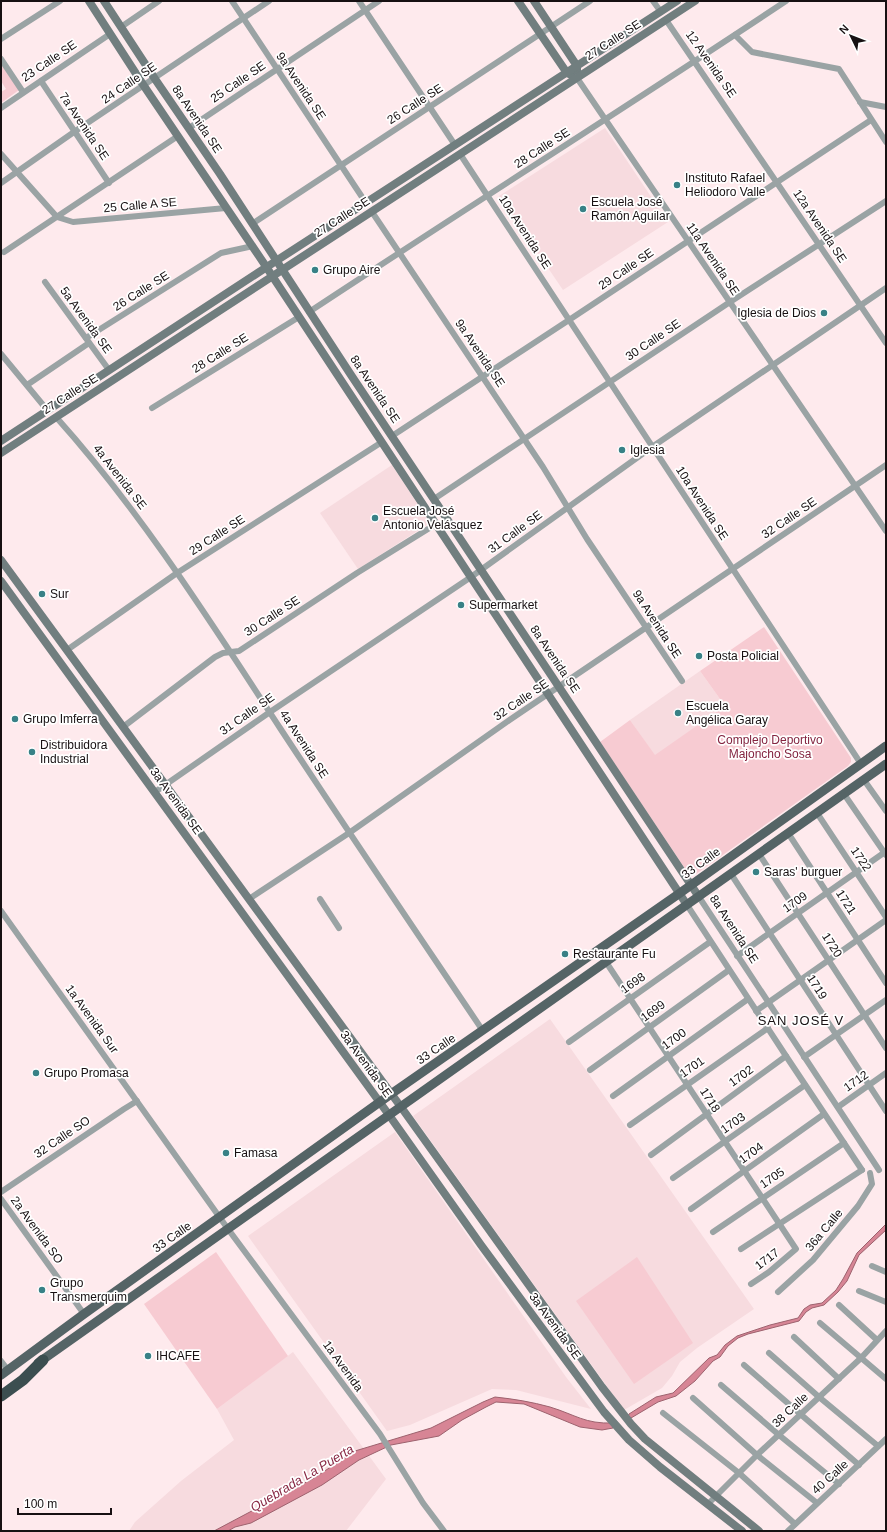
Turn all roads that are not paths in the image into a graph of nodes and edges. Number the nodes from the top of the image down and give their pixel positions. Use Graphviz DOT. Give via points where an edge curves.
graph roads {
  1 [pos="60,1"];
  2 [pos="89,1"];
  3 [pos="104,1"];
  4 [pos="159,1"];
  5 [pos="232,1"];
  6 [pos="269,1"];
  7 [pos="359,1"];
  8 [pos="380,1"];
  9 [pos="518,1"];
  10 [pos="534,1"];
  11 [pos="590,1"];
  12 [pos="653,1"];
  13 [pos="678,1"];
  14 [pos="695,1"];
  15 [pos="786,1"];
  16 [pos="365,11"];
  17 [pos="661,12"];
  18 [pos="243,18"];
  19 [pos="666,20"];
  20 [pos="121,27"];
  21 [pos="551,27"];
  22 [pos="110,34"];
  23 [pos="540,34"];
  24 [pos="735,35"];
  25 [pos="1,39"];
  26 [pos="1,59"];
  27 [pos="696,61"];
  28 [pos="577,66"];
  29 [pos="277,69"];
  30 [pos="567,73"];
  31 [pos="577,78"];
  32 [pos="155,79"];
  33 [pos="40,81"];
  34 [pos="144,86"];
  35 [pos="24,92"];
  36 [pos="860,102"];
  37 [pos="430,107"];
  38 [pos="1,108"];
  39 [pos="886,108"];
  40 [pos="871,120"];
  41 [pos="606,121"];
  42 [pos="736,122"];
  43 [pos="189,128"];
  44 [pos="74,132"];
  45 [pos="178,136"];
  46 [pos="886,142"];
  47 [pos="455,145"];
  48 [pos="1,154"];
  49 [pos="460,154"];
  50 [pos="341,166"];
  51 [pos="16,173"];
  52 [pos="778,182"];
  53 [pos="1,183"];
  54 [pos="109,183"];
  55 [pos="488,196"];
  56 [pos="886,201"];
  57 [pos="366,203"];
  58 [pos="226,208"];
  59 [pos="372,212"];
  60 [pos="57,217"];
  61 [pos="252,224"];
  62 [pos="688,241"];
  63 [pos="819,244"];
  64 [pos="253,246"];
  65 [pos="4,252"];
  66 [pos="399,253"];
  67 [pos="276,261"];
  68 [pos="267,267"];
  69 [pos="282,271"];
  70 [pos="273,276"];
  71 [pos="45,282"];
  72 [pos="886,288"];
  73 [pos="730,302"];
  74 [pos="860,305"];
  75 [pos="310,312"];
  76 [pos="300,317"];
  77 [pos="569,320"];
  78 [pos="87,341"];
  79 [pos="886,343"];
  80 [pos="1,354"];
  81 [pos="772,365"];
  82 [pos="109,370"];
  83 [pos="482,376"];
  84 [pos="610,382"];
  85 [pos="27,385"];
  86 [pos="152,408"];
  87 [pos="48,411"];
  88 [pos="56,418"];
  89 [pos="392,436"];
  90 [pos="524,438"];
  91 [pos="1,441"];
  92 [pos="382,442"];
  93 [pos="652,447"];
  94 [pos="1,453"];
  95 [pos="886,465"];
  96 [pos="855,486"];
  97 [pos="434,499"];
  98 [pos="568,506"];
  99 [pos="436,524"];
  100 [pos="886,531"];
  101 [pos="1,560"];
  102 [pos="481,570"];
  103 [pos="732,570"];
  104 [pos="177,573"];
  105 [pos="471,577"];
  106 [pos="1,581"];
  107 [pos="646,628"];
  108 [pos="67,650"];
  109 [pos="231,652"];
  110 [pos="682,682"];
  111 [pos="559,687"];
  112 [pos="548,694"];
  113 [pos="270,712"];
  114 [pos="123,727"];
  115 [pos="886,746"];
  116 [pos="861,764"];
  117 [pos="886,764"];
  118 [pos="864,780"];
  119 [pos="165,785"];
  120 [pos="155,792"];
  121 [pos="844,794"];
  122 [pos="886,810"];
  123 [pos="817,813"];
  124 [pos="349,833"];
  125 [pos="788,834"];
  126 [pos="759,854"];
  127 [pos="885,854"];
  128 [pos="856,872"];
  129 [pos="731,874"];
  130 [pos="691,885"];
  131 [pos="680,893"];
  132 [pos="827,893"];
  133 [pos="699,897"];
  134 [pos="249,899"];
  135 [pos="320,899"];
  136 [pos="687,905"];
  137 [pos="1,911"];
  138 [pos="798,913"];
  139 [pos="886,918"];
  140 [pos="339,928"];
  141 [pos="769,933"];
  142 [pos="858,940"];
  143 [pos="710,942"];
  144 [pos="737,956"];
  145 [pos="829,960"];
  146 [pos="606,962"];
  147 [pos="729,970"];
  148 [pos="800,980"];
  149 [pos="886,983"];
  150 [pos="630,998"];
  151 [pos="748,999"];
  152 [pos="886,1000"];
  153 [pos="769,1003"];
  154 [pos="756,1011"];
  155 [pos="864,1015"];
  156 [pos="650,1028"];
  157 [pos="768,1028"];
  158 [pos="483,1031"];
  159 [pos="835,1035"];
  160 [pos="569,1042"];
  161 [pos="886,1048"];
  162 [pos="668,1056"];
  163 [pos="786,1056"];
  164 [pos="804,1057"];
  165 [pos="590,1070"];
  166 [pos="886,1073"];
  167 [pos="687,1084"];
  168 [pos="869,1085"];
  169 [pos="805,1086"];
  170 [pos="391,1094"];
  171 [pos="613,1096"];
  172 [pos="137,1102"];
  173 [pos="379,1103"];
  174 [pos="401,1107"];
  175 [pos="838,1107"];
  176 [pos="886,1111"];
  177 [pos="707,1114"];
  178 [pos="824,1114"];
  179 [pos="389,1115"];
  180 [pos="630,1125"];
  181 [pos="725,1142"];
  182 [pos="844,1143"];
  183 [pos="651,1155"];
  184 [pos="886,1165"];
  185 [pos="862,1170"];
  186 [pos="879,1170"];
  187 [pos="744,1171"];
  188 [pos="870,1173"];
  189 [pos="673,1178"];
  190 [pos="1,1192"];
  191 [pos="762,1198"];
  192 [pos="1,1199"];
  193 [pos="691,1210"];
  194 [pos="220,1217"];
  195 [pos="779,1224"];
  196 [pos="228,1229"];
  197 [pos="714,1232"];
  198 [pos="741,1249"];
  199 [pos="796,1249"];
  200 [pos="872,1266"];
  201 [pos="886,1272"];
  202 [pos="751,1284"];
  203 [pos="859,1291"];
  204 [pos="778,1292"];
  205 [pos="886,1302"];
  206 [pos="839,1305"];
  207 [pos="84,1314"];
  208 [pos="820,1323"];
  209 [pos="886,1331"];
  210 [pos="794,1337"];
  211 [pos="877,1340"];
  212 [pos="769,1353"];
  213 [pos="861,1358"];
  214 [pos="43,1360"];
  215 [pos="1,1361"];
  216 [pos="744,1365"];
  217 [pos="4,1372"];
  218 [pos="839,1378"];
  219 [pos="886,1379"];
  220 [pos="721,1385"];
  221 [pos="1,1390"];
  222 [pos="1,1396"];
  223 [pos="819,1397"];
  224 [pos="693,1398"];
  225 [pos="663,1413"];
  226 [pos="800,1415"];
  227 [pos="779,1435"];
  228 [pos="886,1439"];
  229 [pos="878,1446"];
  230 [pos="757,1455"];
  231 [pos="859,1465"];
  232 [pos="739,1473"];
  233 [pos="839,1484"];
  234 [pos="716,1496"];
  235 [pos="817,1503"];
  236 [pos="708,1504"];
  237 [pos="795,1524"];
  238 [pos="444,1531"];
  239 [pos="742,1531"];
  240 [pos="759,1531"];
  241 [pos="788,1531"];
  1 -- 25 [label="street"];
  2 -- 22 [label="street, 8a Avenida SE"];
  3 -- 20 [label="street, 8a Avenida SE"];
  4 -- 20 [label="street"];
  5 -- 18 [label="street, 9a Avenida SE"];
  6 -- 18 [label="street, 24 Calle SE"];
  7 -- 16 [label="street"];
  8 -- 16 [label="street, 25 Calle SE"];
  9 -- 23 [label="street"];
  10 -- 21 [label="street"];
  11 -- 21 [label="street, 26 Calle SE"];
  12 -- 17 [label="street"];
  13 -- 17 [label="street, 27 Calle SE"];
  14 -- 19 [label="street, 27 Calle SE"];
  15 -- 24 [label="street, 28 Calle SE"];
  16 -- 29 [label="street, 25 Calle SE"];
  16 -- 37 [label="street"];
  17 -- 28 [label="street, 27 Calle SE"];
  18 -- 29 [label="street, 9a Avenida SE"];
  18 -- 32 [label="street, 24 Calle SE"];
  19 -- 27 [label="street, 12 Avenida SE"];
  19 -- 31 [label="street, 27 Calle SE"];
  20 -- 32 [label="street, 8a Avenida SE"];
  21 -- 23 [label="street, 26 Calle SE"];
  21 -- 28 [label="street"];
  22 -- 33 [label="street, 23 Calle SE"];
  22 -- 34 [label="street, 8a Avenida SE"];
  23 -- 30 [label="street"];
  23 -- 37 [label="street, 26 Calle SE"];
  24 -- 27 [label="street, 28 Calle SE"];
  24 -- 36 [label="street" via="752,52 839,69"];
  26 -- 35 [label="street"];
  27 -- 41 [label="street, 28 Calle SE"];
  27 -- 42 [label="street, 12 Avenida SE"];
  28 -- 30 [label="street, 27 Calle SE"];
  28 -- 31 [label="street"];
  29 -- 43 [label="street, 25 Calle SE"];
  29 -- 50 [label="street, 9a Avenida SE"];
  30 -- 31 [label="street"];
  30 -- 47 [label="street, 27 Calle SE"];
  31 -- 41 [label="street, 11a Avenida SE"];
  31 -- 49 [label="street, 27 Calle SE"];
  32 -- 34 [label="street, 24 Calle SE"];
  32 -- 43 [label="street, 8a Avenida SE"];
  33 -- 35 [label="street, 23 Calle SE"];
  33 -- 44 [label="street, 7a Avenida SE"];
  34 -- 44 [label="street, 24 Calle SE"];
  34 -- 45 [label="street, 8a Avenida SE"];
  35 -- 38 [label="street, 23 Calle SE"];
  36 -- 39 [label="street"];
  36 -- 40 [label="street"];
  37 -- 47 [label="street"];
  37 -- 50 [label="street, 26 Calle SE"];
  40 -- 46 [label="street"];
  40 -- 52 [label="street, 29 Calle SE"];
  41 -- 55 [label="street, 28 Calle SE"];
  41 -- 62 [label="street, 11a Avenida SE"];
  42 -- 52 [label="street, 12a Avenida SE"];
  43 -- 61 [label="street, 8a Avenida SE"];
  44 -- 51 [label="street, 24 Calle SE"];
  44 -- 54 [label="street, 7a Avenida SE"];
  45 -- 54 [label="street"];
  45 -- 58 [label="street, 8a Avenida SE"];
  47 -- 57 [label="street, 27 Calle SE"];
  48 -- 51 [label="street"];
  49 -- 55 [label="street, 10a Avenida SE"];
  49 -- 59 [label="street, 27 Calle SE"];
  50 -- 57 [label="street, 9a Avenida SE"];
  50 -- 61 [label="street, 26 Calle SE"];
  51 -- 53 [label="street, 24 Calle SE"];
  51 -- 60 [label="street"];
  52 -- 62 [label="street, 29 Calle SE"];
  52 -- 63 [label="street, 12a Avenida SE"];
  54 -- 60 [label="street"];
  55 -- 66 [label="street, 28 Calle SE"];
  55 -- 77 [label="street, 10a Avenida SE"];
  56 -- 63 [label="street, 30 Calle SE"];
  57 -- 67 [label="street, 27 Calle SE"];
  58 -- 60 [label="street, 25 Calle A SE" via="73,222"];
  58 -- 64 [label="street, 8a Avenida SE"];
  59 -- 66 [label="street, 9a Avenida SE"];
  59 -- 69 [label="street, 27 Calle SE"];
  60 -- 65 [label="street"];
  61 -- 67 [label="street, 8a Avenida SE"];
  62 -- 73 [label="street, 11a Avenida SE"];
  62 -- 77 [label="street, 29 Calle SE"];
  63 -- 73 [label="street, 30 Calle SE"];
  63 -- 74 [label="street, 12a Avenida SE"];
  64 -- 68 [label="street, 8a Avenida SE"];
  64 -- 78 [label="street, 26 Calle SE" via="221,253"];
  66 -- 75 [label="street, 28 Calle SE"];
  66 -- 83 [label="street, 9a Avenida SE"];
  67 -- 68 [label="street, 27 Calle SE"];
  67 -- 69 [label="street, 8a Avenida SE"];
  68 -- 70 [label="street, 8a Avenida SE"];
  68 -- 82 [label="street, 27 Calle SE"];
  69 -- 70 [label="street, 27 Calle SE"];
  69 -- 75 [label="street, 8a Avenida SE"];
  70 -- 76 [label="street, 8a Avenida SE"];
  70 -- 88 [label="street, 27 Calle SE"];
  71 -- 78 [label="street, 5a Avenida SE"];
  72 -- 74 [label="street, 31 Calle SE"];
  73 -- 81 [label="street, 11a Avenida SE"];
  73 -- 84 [label="street, 30 Calle SE"];
  74 -- 79 [label="street, 12a Avenida SE"];
  74 -- 81 [label="street, 31 Calle SE"];
  75 -- 89 [label="street, 8a Avenida SE"];
  76 -- 86 [label="street, 28 Calle SE"];
  76 -- 92 [label="street, 8a Avenida SE"];
  77 -- 83 [label="street, 29 Calle SE"];
  77 -- 84 [label="street, 10a Avenida SE"];
  78 -- 82 [label="street, 5a Avenida SE"];
  78 -- 85 [label="street, 26 Calle SE"];
  80 -- 85 [label="street"];
  81 -- 93 [label="street, 31 Calle SE"];
  81 -- 96 [label="street, 11a Avenida SE"];
  82 -- 87 [label="street, 27 Calle SE"];
  83 -- 89 [label="street, 29 Calle SE"];
  83 -- 90 [label="street, 9a Avenida SE"];
  84 -- 90 [label="street, 30 Calle SE"];
  84 -- 93 [label="street, 10a Avenida SE"];
  85 -- 87 [label="street"];
  87 -- 91 [label="street, 27 Calle SE"];
  88 -- 94 [label="street, 27 Calle SE"];
  88 -- 104 [label="street, 4a Avenida SE" via="114,485"];
  89 -- 97 [label="street, 8a Avenida SE"];
  90 -- 97 [label="street, 30 Calle SE"];
  90 -- 98 [label="street, 9a Avenida SE"];
  92 -- 99 [label="street, 8a Avenida SE"];
  92 -- 104 [label="street, 29 Calle SE"];
  93 -- 98 [label="street, 31 Calle SE"];
  93 -- 103 [label="street, 10a Avenida SE"];
  95 -- 96 [label="street, 32 Calle SE"];
  96 -- 100 [label="street, 11a Avenida SE"];
  96 -- 103 [label="street, 32 Calle SE"];
  97 -- 102 [label="street, 8a Avenida SE"];
  98 -- 102 [label="street, 31 Calle SE"];
  98 -- 107 [label="street, 9a Avenida SE"];
  99 -- 105 [label="street, 8a Avenida SE"];
  99 -- 109 [label="street, 30 Calle SE" via="240,651"];
  101 -- 108 [label="street, 3a Avenida SE"];
  102 -- 105 [label="street, 31 Calle SE"];
  102 -- 111 [label="street, 8a Avenida SE"];
  103 -- 107 [label="street, 32 Calle SE"];
  103 -- 116 [label="street, 10a Avenida SE"];
  104 -- 108 [label="street, 29 Calle SE"];
  104 -- 109 [label="street, 4a Avenida SE"];
  105 -- 112 [label="street, 8a Avenida SE"];
  105 -- 113 [label="street, 31 Calle SE"];
  106 -- 120 [label="street, 3a Avenida SE"];
  107 -- 110 [label="street, 9a Avenida SE"];
  107 -- 111 [label="street, 32 Calle SE"];
  108 -- 114 [label="street, 3a Avenida SE"];
  109 -- 113 [label="street, 4a Avenida SE"];
  109 -- 114 [label="street, 30 Calle SE" via="215,657"];
  111 -- 112 [label="street, 32 Calle SE"];
  111 -- 130 [label="street, 8a Avenida SE"];
  112 -- 124 [label="street, 32 Calle SE"];
  112 -- 131 [label="street, 8a Avenida SE"];
  113 -- 119 [label="street, 31 Calle SE"];
  113 -- 124 [label="street, 4a Avenida SE"];
  114 -- 119 [label="street, 3a Avenida SE"];
  115 -- 116 [label="main road, 33 Calle"];
  116 -- 130 [label="main road, 33 Calle"];
  117 -- 118 [label="main road"];
  118 -- 121 [label="main road"];
  118 -- 122 [label="street"];
  119 -- 120 [label="street, 31 Calle SE"];
  119 -- 134 [label="street, 3a Avenida SE"];
  120 -- 173 [label="street, 3a Avenida SE"];
  121 -- 123 [label="main road"];
  121 -- 127 [label="street"];
  123 -- 125 [label="main road"];
  123 -- 128 [label="street, 1722"];
  124 -- 134 [label="street, 32 Calle SE"];
  124 -- 158 [label="street, 4a Avenida SE"];
  125 -- 126 [label="main road"];
  125 -- 132 [label="street, 1721"];
  126 -- 129 [label="main road"];
  126 -- 138 [label="street, 1720"];
  127 -- 128 [label="street, 1709"];
  128 -- 132 [label="street, 1709"];
  128 -- 139 [label="street, 1722"];
  129 -- 133 [label="main road"];
  129 -- 141 [label="street, 1719"];
  130 -- 131 [label="main road, 33 Calle"];
  130 -- 133 [label="street, 8a Avenida SE"];
  131 -- 136 [label="street, 8a Avenida SE"];
  131 -- 158 [label="main road, 33 Calle"];
  132 -- 138 [label="street, 1709"];
  132 -- 142 [label="street, 1721"];
  133 -- 136 [label="main road"];
  133 -- 144 [label="street, 8a Avenida SE"];
  134 -- 170 [label="street, 3a Avenida SE"];
  135 -- 140 [label="street"];
  136 -- 143 [label="street, 8a Avenida SE"];
  136 -- 146 [label="main road"];
  137 -- 172 [label="street, 1a Avenida Sur"];
  138 -- 141 [label="street, 1709"];
  138 -- 145 [label="street, 1720"];
  139 -- 142 [label="street"];
  141 -- 144 [label="street, 1709"];
  141 -- 148 [label="street, 1719"];
  142 -- 145 [label="street"];
  142 -- 149 [label="street, 1721"];
  143 -- 147 [label="street, 8a Avenida SE"];
  143 -- 150 [label="street, 1698"];
  144 -- 153 [label="street, 8a Avenida SE"];
  145 -- 148 [label="street"];
  145 -- 155 [label="street, 1720"];
  146 -- 150 [label="street, 1718"];
  146 -- 174 [label="main road"];
  147 -- 151 [label="street, 8a Avenida SE"];
  147 -- 156 [label="street, 1699"];
  148 -- 153 [label="street"];
  148 -- 159 [label="street, 1719"];
  150 -- 156 [label="street, 1718"];
  150 -- 160 [label="street, 1698"];
  151 -- 154 [label="street, 8a Avenida SE"];
  151 -- 162 [label="street, 1700"];
  152 -- 155 [label="street"];
  153 -- 154 [label="street"];
  153 -- 164 [label="street, 8a Avenida SE"];
  154 -- 157 [label="street, 8a Avenida SE"];
  155 -- 159 [label="street"];
  155 -- 161 [label="street, 1720"];
  156 -- 162 [label="street, 1718"];
  156 -- 165 [label="street, 1699"];
  157 -- 163 [label="street, 8a Avenida SE"];
  157 -- 167 [label="street, 1701"];
  158 -- 170 [label="main road, 33 Calle"];
  159 -- 164 [label="street"];
  159 -- 168 [label="street, 1719"];
  162 -- 167 [label="street, 1718"];
  162 -- 171 [label="street, 1700"];
  163 -- 169 [label="street, 8a Avenida SE"];
  163 -- 177 [label="street, 1702"];
  164 -- 175 [label="street, 8a Avenida SE"];
  166 -- 168 [label="street, 1712"];
  167 -- 177 [label="street, 1718"];
  167 -- 180 [label="street, 1701"];
  168 -- 175 [label="street, 1712"];
  168 -- 176 [label="street, 1719"];
  169 -- 178 [label="street, 8a Avenida SE"];
  169 -- 181 [label="street, 1703"];
  170 -- 173 [label="main road, 33 Calle"];
  170 -- 174 [label="street, 3a Avenida SE"];
  172 -- 190 [label="street, 32 Calle SO"];
  172 -- 194 [label="street, 1a Avenida Sur"];
  173 -- 179 [label="street, 3a Avenida SE"];
  173 -- 194 [label="main road, 33 Calle"];
  174 -- 179 [label="main road"];
  174 -- 234 [label="street, 3a Avenida SE" via="631,1424 645,1439"];
  175 -- 186 [label="street, 8a Avenida SE"];
  177 -- 181 [label="street, 1718"];
  177 -- 183 [label="street, 1702"];
  178 -- 182 [label="street, 8a Avenida SE"];
  178 -- 187 [label="street, 1704"];
  179 -- 196 [label="main road"];
  179 -- 236 [label="street, 3a Avenida SE" via="604,1412 645,1454"];
  181 -- 187 [label="street, 1718"];
  181 -- 189 [label="street, 1703"];
  182 -- 185 [label="street, 8a Avenida SE"];
  182 -- 191 [label="street, 1705"];
  184 -- 186 [label="street"];
  185 -- 188 [label="street"];
  185 -- 195 [label="street"];
  186 -- 188 [label="street"];
  187 -- 191 [label="street, 1718"];
  187 -- 193 [label="street, 1704"];
  188 -- 204 [label="street, 36a Calle" via="872,1184 858,1206 813,1260"];
  191 -- 195 [label="street, 1718"];
  191 -- 197 [label="street, 1705"];
  192 -- 207 [label="street, 2a Avenida SO"];
  194 -- 196 [label="street, 1a Avenida"];
  194 -- 207 [label="main road, 33 Calle"];
  195 -- 198 [label="street"];
  195 -- 199 [label="street, 1718"];
  196 -- 214 [label="main road"];
  196 -- 238 [label="street, 1a Avenida" via="380,1434 423,1503"];
  199 -- 202 [label="street, 1717"];
  200 -- 201 [label="street"];
  203 -- 205 [label="street"];
  206 -- 211 [label="street"];
  207 -- 217 [label="main road, 33 Calle"];
  208 -- 213 [label="street"];
  209 -- 211 [label="street, 38 Calle"];
  210 -- 218 [label="street"];
  211 -- 213 [label="street, 38 Calle"];
  212 -- 223 [label="street"];
  213 -- 218 [label="street, 38 Calle"];
  213 -- 219 [label="street"];
  214 -- 221 [label="main road"];
  214 -- 222 [label="highway" via="23,1380"];
  215 -- 217 [label="street"];
  216 -- 226 [label="street"];
  218 -- 223 [label="street, 38 Calle"];
  220 -- 227 [label="street"];
  223 -- 226 [label="street, 38 Calle"];
  223 -- 229 [label="street"];
  224 -- 230 [label="street"];
  225 -- 232 [label="street"];
  226 -- 227 [label="street, 38 Calle"];
  226 -- 231 [label="street"];
  227 -- 230 [label="street, 38 Calle"];
  227 -- 233 [label="street"];
  228 -- 229 [label="street, 40 Calle"];
  229 -- 231 [label="street, 40 Calle"];
  230 -- 232 [label="street, 38 Calle"];
  230 -- 235 [label="street"];
  231 -- 233 [label="street, 40 Calle"];
  232 -- 234 [label="street, 38 Calle"];
  232 -- 237 [label="street"];
  233 -- 235 [label="street, 40 Calle"];
  234 -- 236 [label="street, 38 Calle"];
  234 -- 240 [label="street, 3a Avenida SE"];
  235 -- 237 [label="street, 40 Calle"];
  236 -- 239 [label="street, 3a Avenida SE"];
  237 -- 241 [label="street, 40 Calle"];
}
